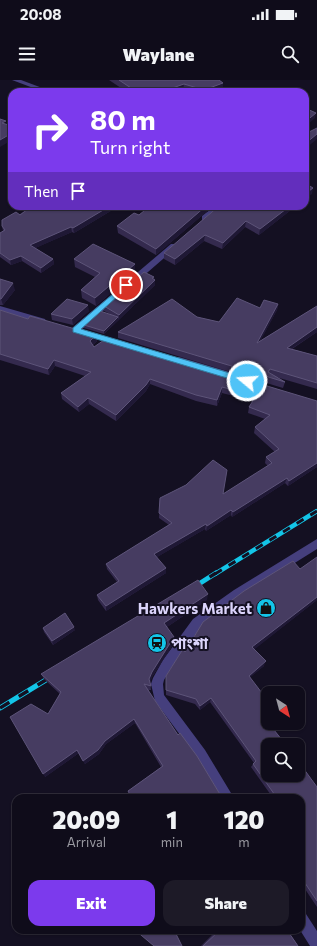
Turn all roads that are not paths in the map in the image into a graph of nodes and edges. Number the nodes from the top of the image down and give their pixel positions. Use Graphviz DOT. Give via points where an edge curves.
graph roads {
  1 [pos="14,80"];
  2 [pos="38,88"];
  3 [pos="214,210"];
  4 [pos="197,225"];
  5 [pos="181,240"];
  6 [pos="0,309"];
  7 [pos="53,324"];
  8 [pos="129,346"];
  9 [pos="167,357"];
  10 [pos="235,377"];
  11 [pos="317,544"];
  12 [pos="226,794"];
  13 [pos="305,926"];
  14 [pos="317,944"];
  1 -- 2 [label="street"];
  3 -- 4 [label="street"];
  5 -- 8 [label="street" via="72,329"];
  6 -- 7 [label="street"];
  9 -- 10 [label="street"];
  11 -- 12 [label="street" via="238,593 197,623 159,678 159,697 201,754"];
  13 -- 14 [label="street"];
}
